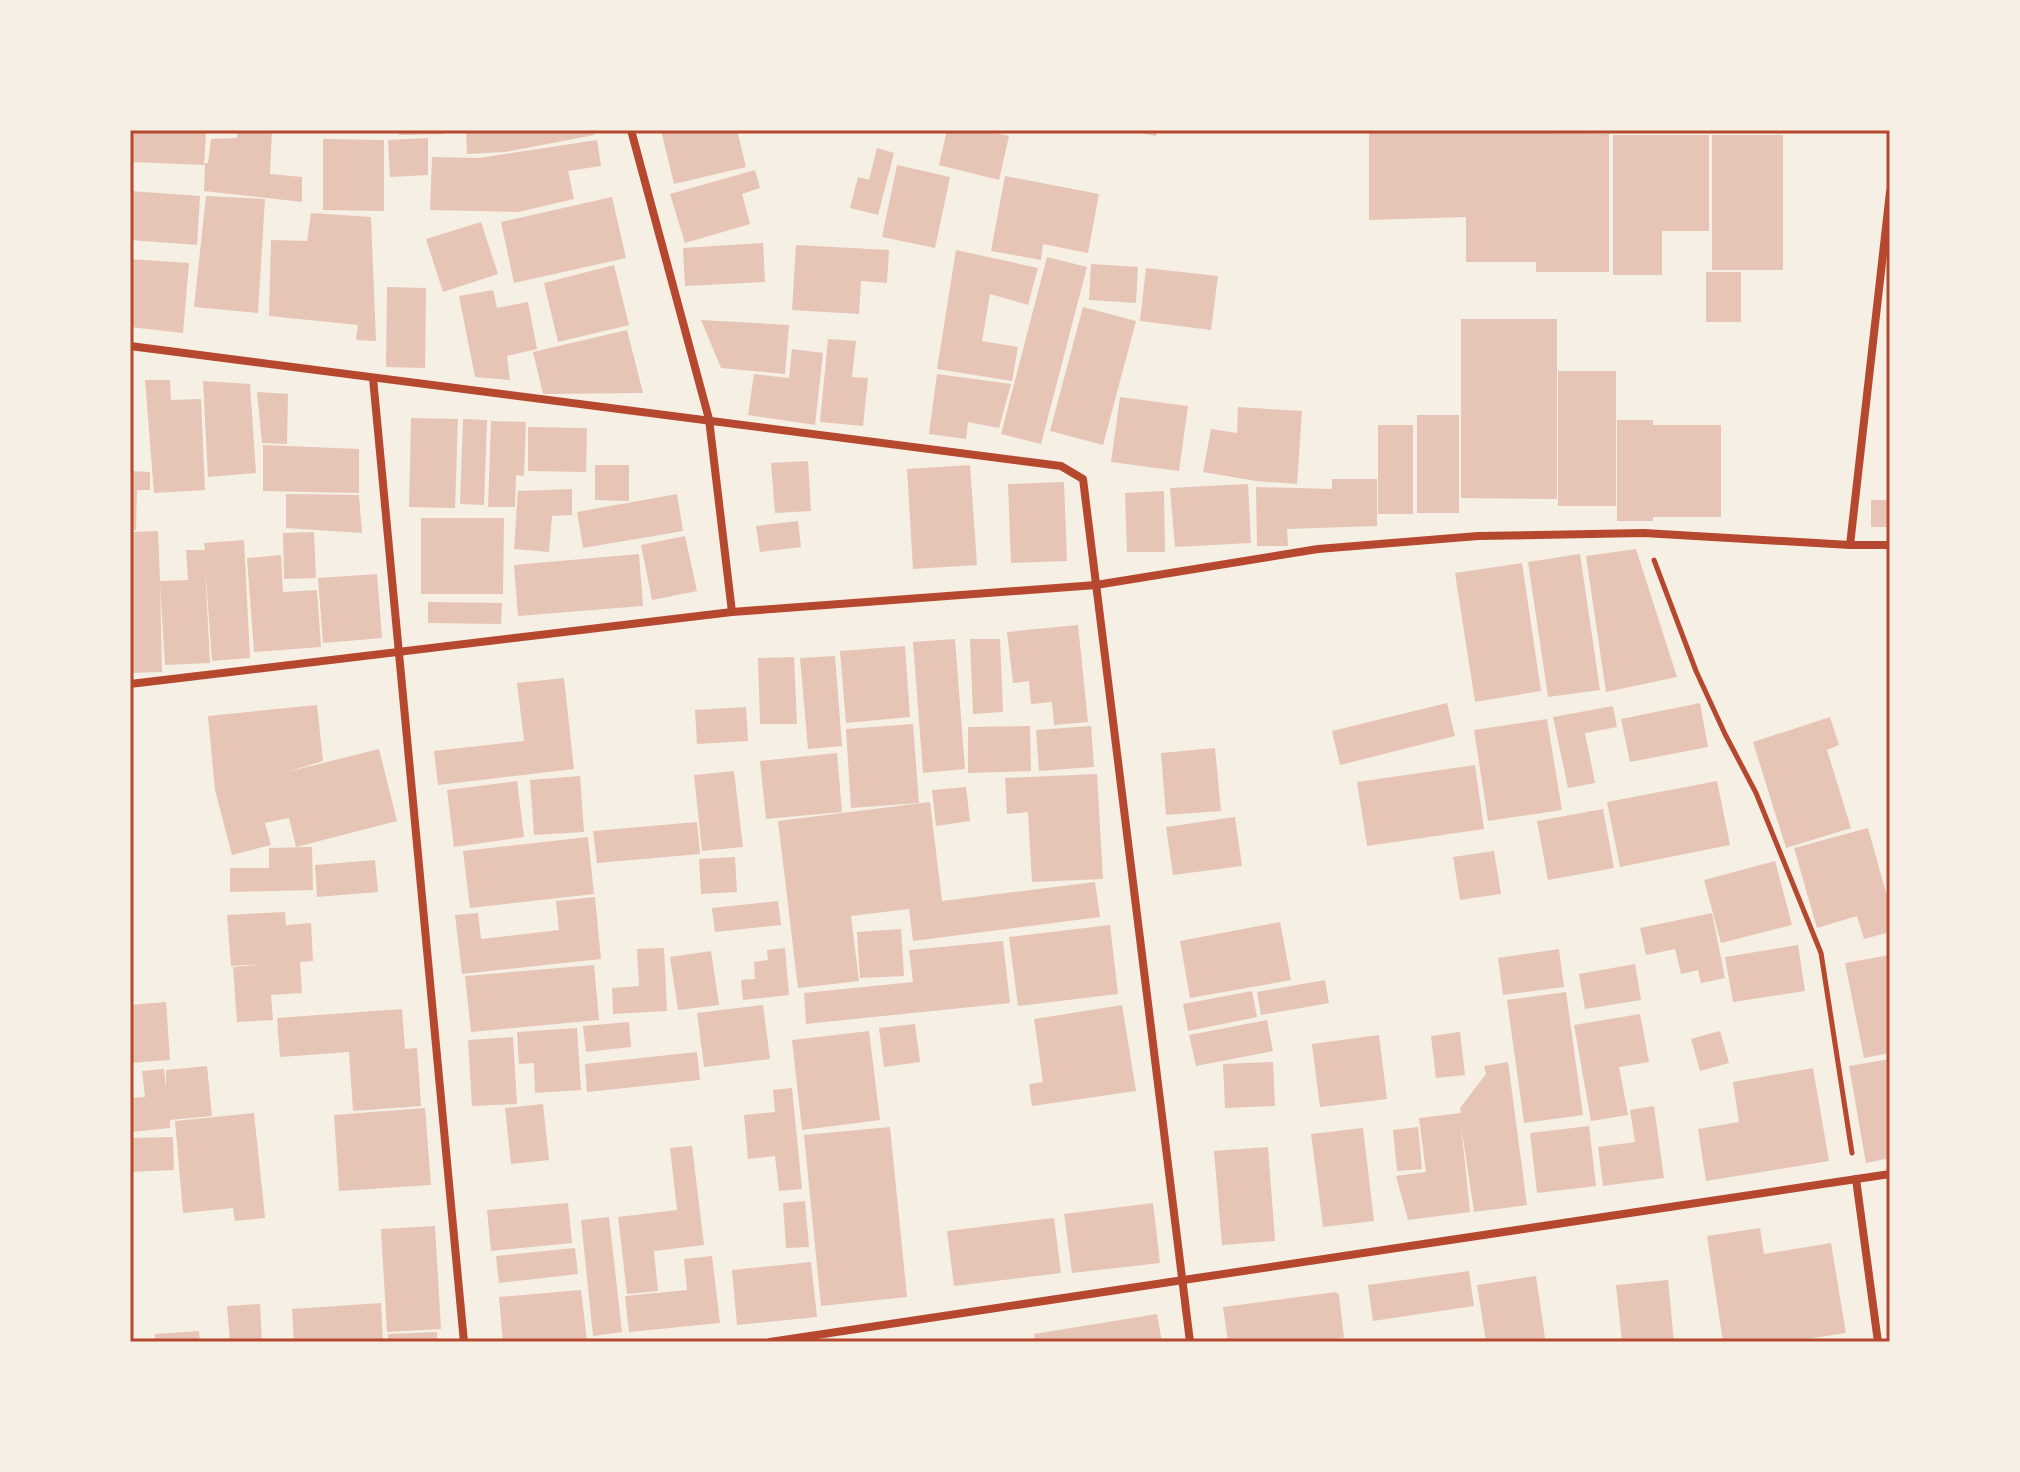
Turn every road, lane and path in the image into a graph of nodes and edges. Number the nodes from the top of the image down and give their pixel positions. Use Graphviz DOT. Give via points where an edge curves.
graph roads {
  1 [pos="631,130"];
  2 [pos="1890,192"];
  3 [pos="130,346"];
  4 [pos="373,378"];
  5 [pos="709,419"];
  6 [pos="1644,533"];
  7 [pos="1850,545"];
  8 [pos="1890,545"];
  9 [pos="1096,585"];
  10 [pos="732,612"];
  11 [pos="399,650"];
  12 [pos="130,684"];
  13 [pos="1890,1174"];
  14 [pos="1856,1179"];
  15 [pos="1183,1279"];
  16 [pos="464,1342"];
  17 [pos="770,1342"];
  18 [pos="1190,1342"];
  19 [pos="1878,1342"];
  1 -- 5 [label="street"];
  2 -- 7 [label="street"];
  3 -- 4 [label="street"];
  4 -- 5 [label="street"];
  4 -- 11 [label="street"];
  5 -- 9 [label="street" via="1061,466 1083,479"];
  5 -- 10 [label="street"];
  6 -- 7 [label="street"];
  6 -- 9 [label="street" via="1478,536 1318,549"];
  6 -- 14 [label="path" via="1696,671 1756,793 1821,953"];
  7 -- 8 [label="street"];
  9 -- 10 [label="street"];
  9 -- 15 [label="street"];
  10 -- 11 [label="street"];
  11 -- 12 [label="street"];
  11 -- 16 [label="street"];
  13 -- 14 [label="street"];
  14 -- 15 [label="street"];
  14 -- 19 [label="street"];
  15 -- 17 [label="street"];
  15 -- 18 [label="street"];
}
